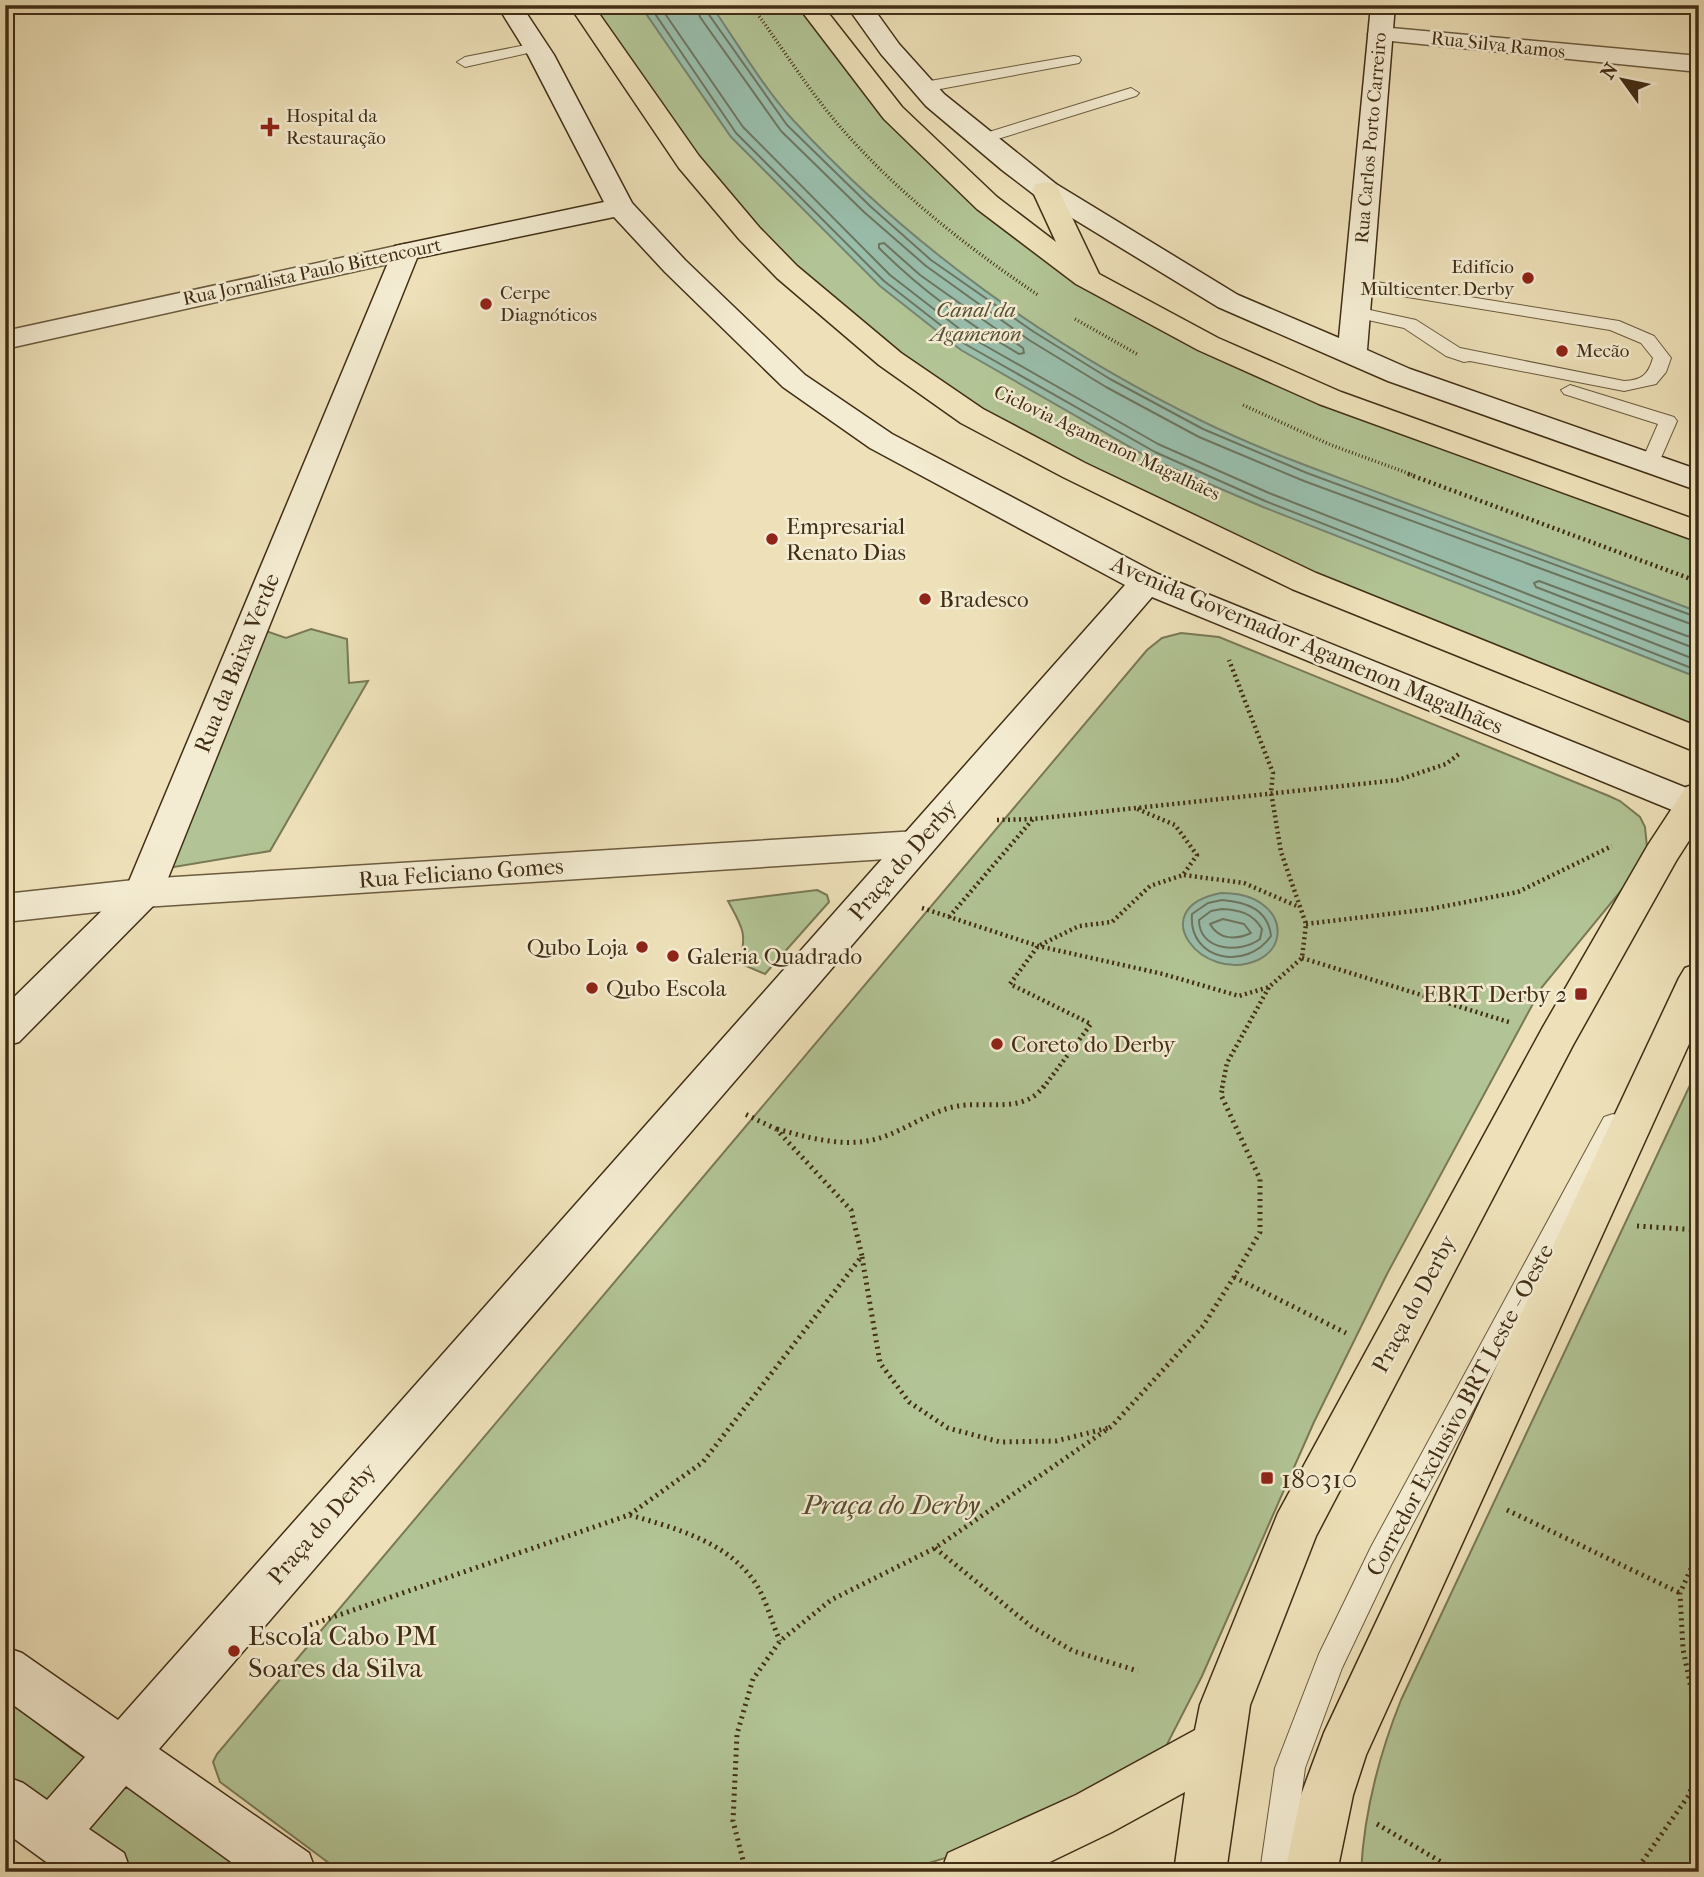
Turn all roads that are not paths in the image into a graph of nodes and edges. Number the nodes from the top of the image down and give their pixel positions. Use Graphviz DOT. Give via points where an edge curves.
graph roads {
  1 [pos="509,5"];
  2 [pos="581,5"];
  3 [pos="809,5"];
  4 [pos="858,5"];
  5 [pos="1383,5"];
  6 [pos="1380,34"];
  7 [pos="536,47"];
  8 [pos="1074,60"];
  9 [pos="465,62"];
  10 [pos="1699,64"];
  11 [pos="924,87"];
  12 [pos="1131,93"];
  13 [pos="982,139"];
  14 [pos="1046,190"];
  15 [pos="620,207"];
  16 [pos="405,252"];
  17 [pos="1086,278"];
  18 [pos="1358,284"];
  19 [pos="1356,312"];
  20 [pos="5,340"];
  21 [pos="1452,352"];
  22 [pos="1352,354"];
  23 [pos="1650,464"];
  24 [pos="1699,481"];
  25 [pos="1699,532"];
  26 [pos="1146,582"];
  27 [pos="1699,741"];
  28 [pos="1694,808"];
  29 [pos="927,833"];
  30 [pos="143,893"];
  31 [pos="5,908"];
  32 [pos="1699,968"];
  33 [pos="1699,978"];
  34 [pos="5,1031"];
  35 [pos="5,1670"];
  36 [pos="1217,1745"];
  37 [pos="122,1753"];
  38 [pos="5,1801"];
  39 [pos="51,1834"];
  40 [pos="105,1872"];
  41 [pos="290,1872"];
  42 [pos="967,1872"];
  43 [pos="1200,1872"];
  44 [pos="1275,1872"];
  45 [pos="1311,1872"];
  1 -- 7 [label="street, Avenida Governador Agamenon Magalhães"];
  2 -- 27 [label="main road" via="689,162 749,233 787,272 890,359 972,415 1074,470 1304,580"];
  3 -- 17 [label="main road" via="893,113 987,203"];
  4 -- 11 [label="street"];
  5 -- 6 [label="street, Rua Carlos Porto Carreiro"];
  6 -- 10 [label="street, Rua Silva Ramos"];
  6 -- 18 [label="street, Rua Carlos Porto Carreiro"];
  7 -- 9 [label="lane"];
  7 -- 15 [label="street, Avenida Governador Agamenon Magalhães"];
  8 -- 11 [label="lane"];
  11 -- 13 [label="street"];
  12 -- 13 [label="lane"];
  13 -- 14 [label="street"];
  14 -- 17 [label="main road"];
  14 -- 22 [label="street" via="1228,301"];
  15 -- 16 [label="street, Rua Jornalista Paulo Bittencourt"];
  15 -- 26 [label="street, Avenida Governador Agamenon Magalhães" via="794,381 881,441"];
  16 -- 20 [label="street, Rua Jornalista Paulo Bittencourt"];
  16 -- 30 [label="street, Rua da Baixa Verde"];
  17 -- 25 [label="main road" via="1208,344 1330,398"];
  18 -- 19 [label="street, Rua Carlos Porto Carreiro"];
  18 -- 21 [label="lane" via="1599,321 1640,336 1656,347 1662,358 1655,377 1623,386"];
  19 -- 21 [label="lane" via="1410,324"];
  19 -- 22 [label="street, Rua Carlos Porto Carreiro"];
  21 -- 23 [label="lane" via="1668,421"];
  22 -- 23 [label="street"];
  23 -- 24 [label="street"];
  26 -- 28 [label="street, Avenida Governador Agamenon Magalhães"];
  26 -- 29 [label="street, Praça do Derby"];
  28 -- 36 [label="main road, Praça do Derby" via="1661,854 1557,1038 1295,1528 1225,1705"];
  29 -- 30 [label="street, Rua Feliciano Gomes"];
  29 -- 37 [label="street, Praça do Derby"];
  30 -- 31 [label="street, Rua Feliciano Gomes"];
  30 -- 34 [label="street, Rua da Baixa Verde"];
  32 -- 44 [label="lane, Corredor Exclusivo BRT Leste - Oeste" via="1345,1630 1290,1768"];
  33 -- 45 [label="main road" via="1342,1751 1326,1795"];
  35 -- 37 [label="street"];
  36 -- 42 [label="main road" via="1136,1793"];
  36 -- 43 [label="main road, Praça do Derby"];
  37 -- 39 [label="street, Praça do Derby"];
  37 -- 41 [label="street"];
  38 -- 39 [label="street"];
  39 -- 40 [label="street"];
}
